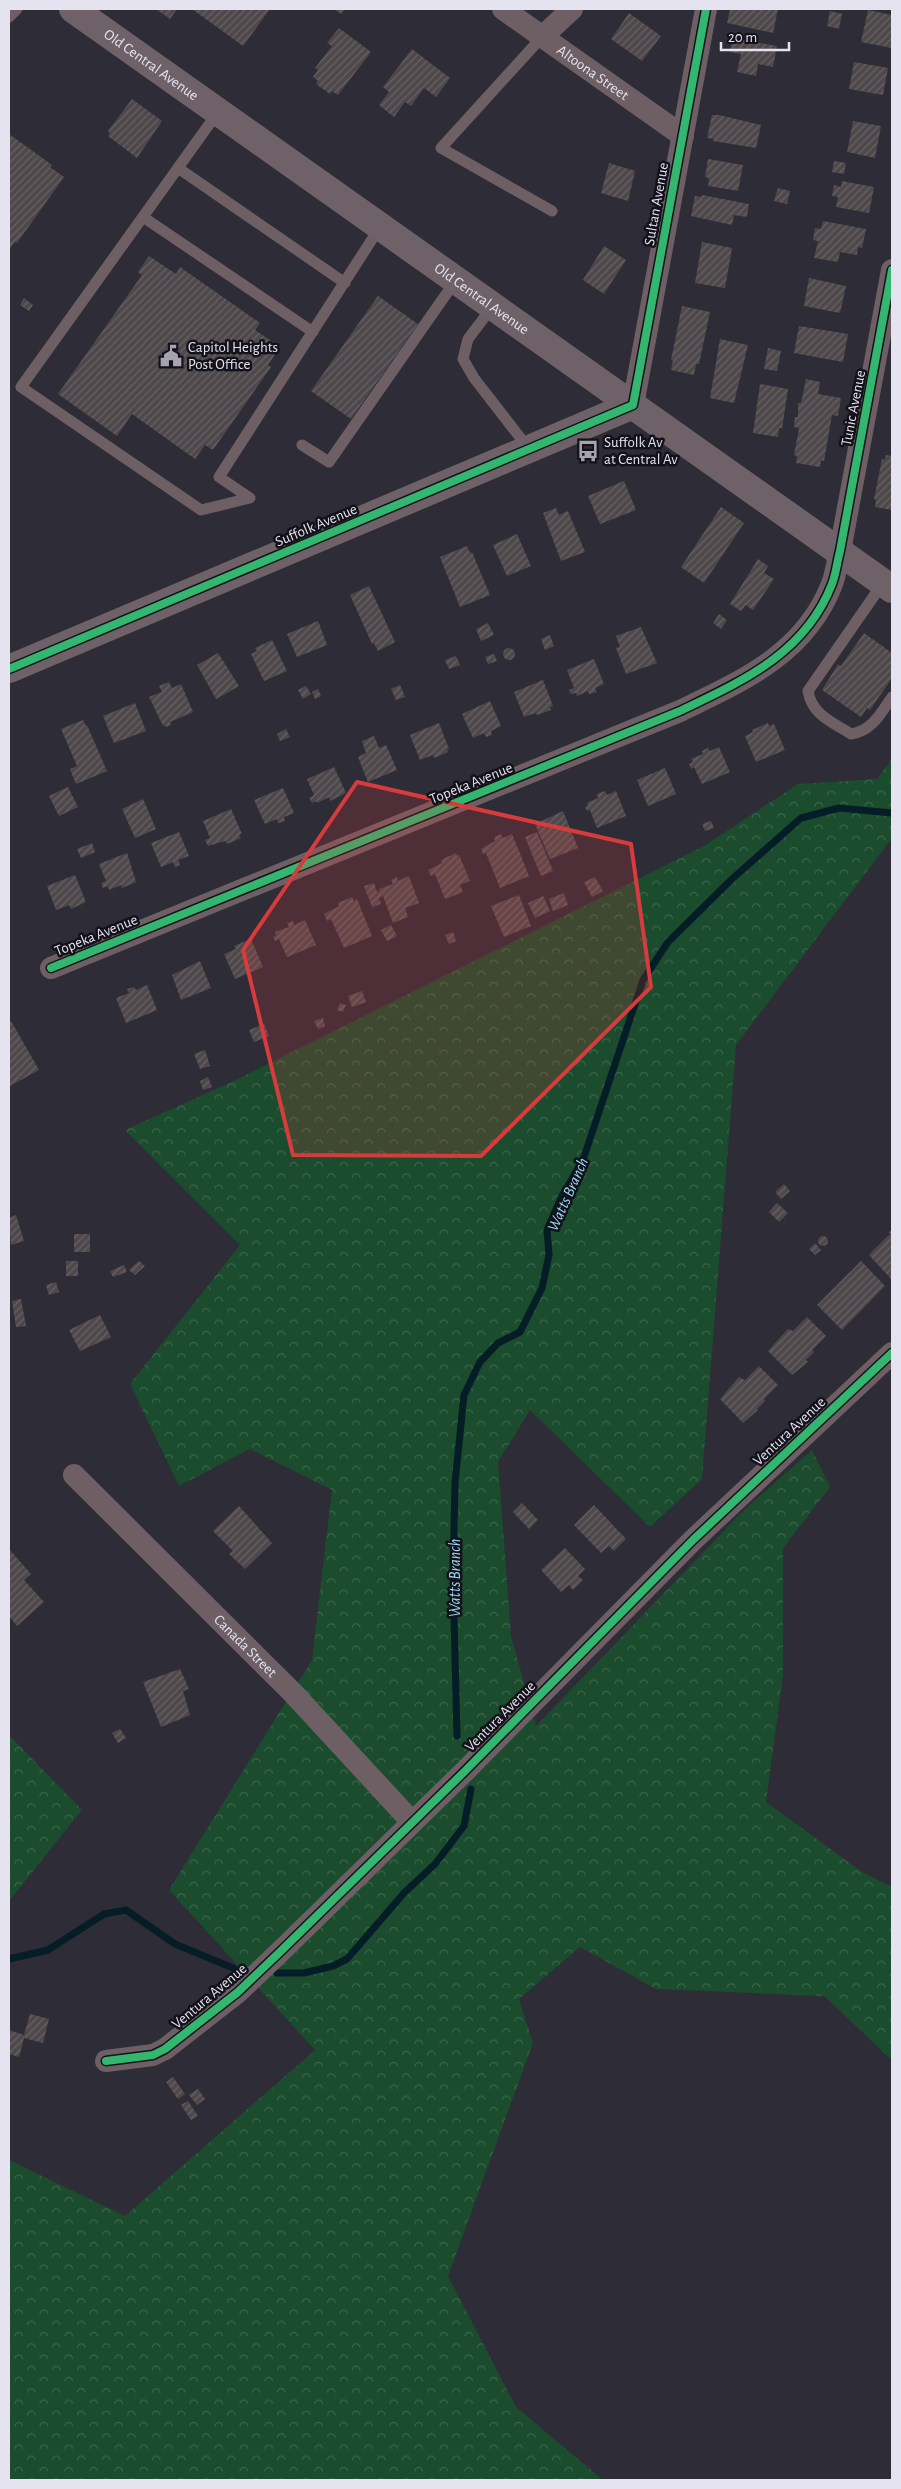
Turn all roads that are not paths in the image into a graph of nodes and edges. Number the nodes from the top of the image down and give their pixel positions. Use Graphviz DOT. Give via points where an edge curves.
graph roads {
  1 [pos="17,9"];
  2 [pos="73,9"];
  3 [pos="503,9"];
  4 [pos="572,9"];
  5 [pos="706,9"];
  6 [pos="9,17"];
  7 [pos="542,37"];
  8 [pos="218,112"];
  9 [pos="683,136"];
  10 [pos="178,168"];
  11 [pos="552,211"];
  12 [pos="143,217"];
  13 [pos="380,227"];
  14 [pos="892,270"];
  15 [pos="456,280"];
  16 [pos="345,283"];
  17 [pos="493,306"];
  18 [pos="313,332"];
  19 [pos="633,405"];
  20 [pos="302,444"];
  21 [pos="530,450"];
  22 [pos="840,551"];
  23 [pos="888,586"];
  24 [pos="9,669"];
  25 [pos="892,697"];
  26 [pos="51,968"];
  27 [pos="892,1353"];
  28 [pos="74,1475"];
  29 [pos="412,1822"];
  30 [pos="106,2061"];
  1 -- 6 [label="lane"];
  2 -- 8 [label="main road, Old Central Avenue"];
  3 -- 7 [label="street, Altoona Street"];
  4 -- 7 [label="street"];
  5 -- 9 [label="street, Sultan Avenue"];
  7 -- 9 [label="street, Altoona Street"];
  7 -- 11 [label="lane" via="441,148"];
  8 -- 10 [label="lane"];
  8 -- 13 [label="main road, Old Central Avenue"];
  9 -- 19 [label="street, Sultan Avenue"];
  10 -- 12 [label="lane"];
  10 -- 16 [label="lane"];
  12 -- 18 [label="lane"];
  12 -- 18 [label="lane" via="21,387 201,510 250,498 219,477"];
  13 -- 15 [label="main road, Old Central Avenue"];
  13 -- 16 [label="lane"];
  14 -- 22 [label="street, Tunic Avenue"];
  15 -- 17 [label="main road, Old Central Avenue"];
  15 -- 20 [label="lane" via="329,462"];
  16 -- 18 [label="lane"];
  17 -- 19 [label="main road, Old Central Avenue"];
  17 -- 21 [label="lane" via="468,339 463,359"];
  19 -- 21 [label="main road, Suffolk Avenue"];
  19 -- 22 [label="main road, Old Central Avenue"];
  21 -- 24 [label="main road, Suffolk Avenue"];
  22 -- 23 [label="main road, Old Central Avenue"];
  22 -- 26 [label="street, Topeka Avenue" via="832,584 802,632 778,658 745,680 536,771"];
  23 -- 25 [label="lane" via="808,691 810,704 851,734 863,732 871,725"];
  27 -- 29 [label="street, Ventura Avenue" via="693,1540"];
  28 -- 29 [label="street, Canada Street" via="292,1692"];
  29 -- 30 [label="street, Ventura Avenue" via="244,1986 180,2039 152,2055"];
}
